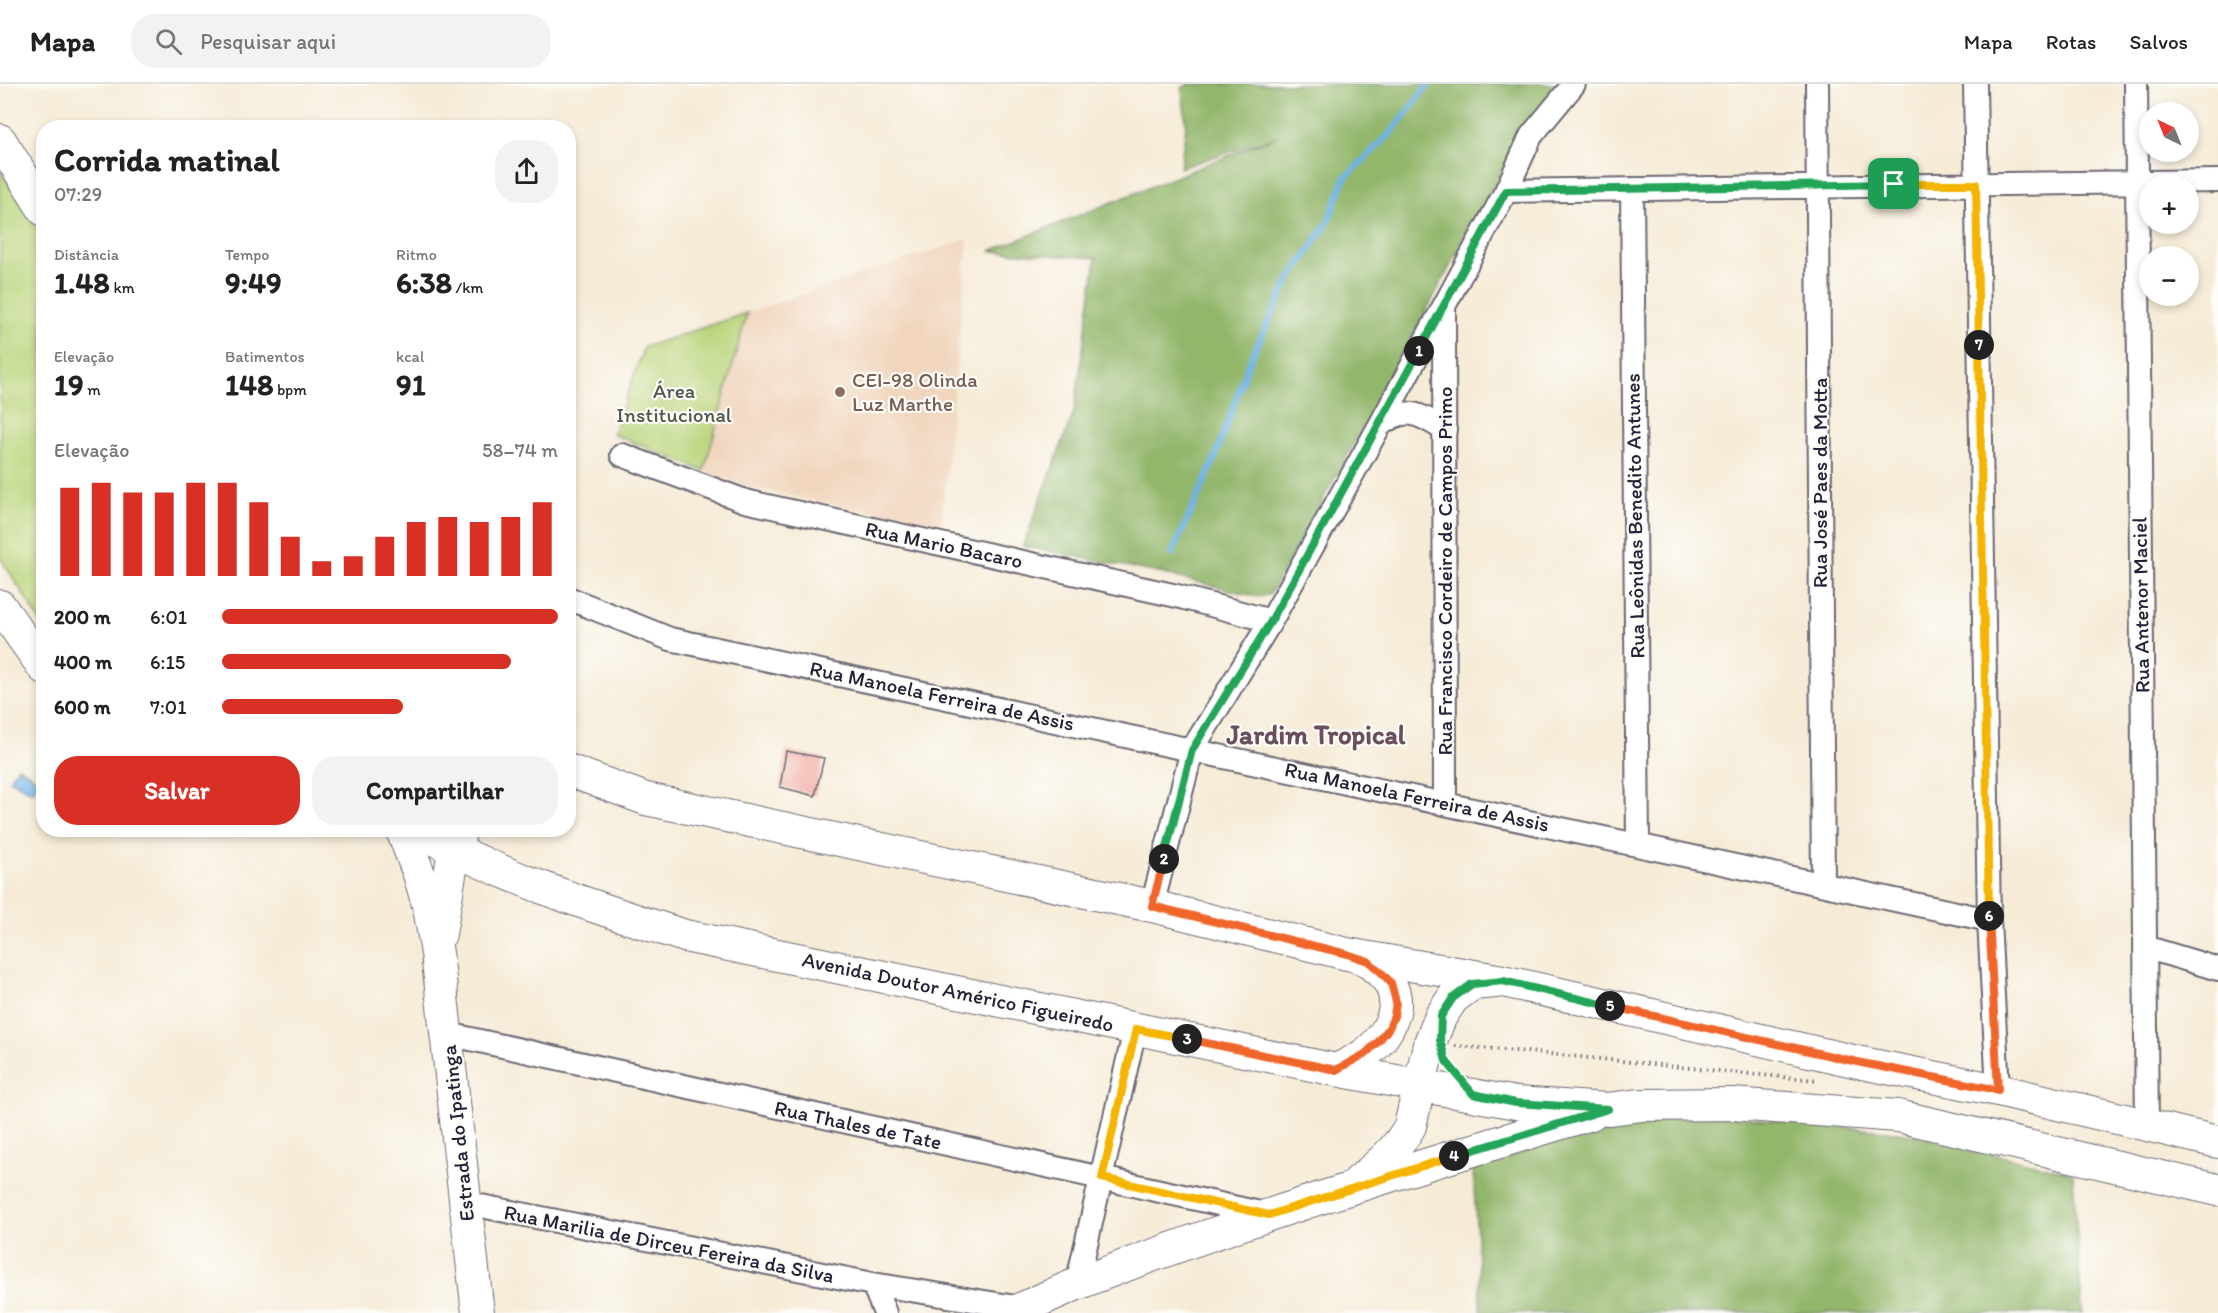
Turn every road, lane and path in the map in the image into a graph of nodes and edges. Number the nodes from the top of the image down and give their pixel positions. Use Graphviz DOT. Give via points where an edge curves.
graph roads {
  1 [pos="1574,84"];
  2 [pos="1817,84"];
  3 [pos="1975,84"];
  4 [pos="2136,84"];
  5 [pos="0,140"];
  6 [pos="2218,181"];
  7 [pos="2137,182"];
  8 [pos="1976,184"];
  9 [pos="1818,186"];
  10 [pos="1632,189"];
  11 [pos="1506,191"];
  12 [pos="36,197"];
  13 [pos="1444,303"];
  14 [pos="1380,424"];
  15 [pos="1444,430"];
  16 [pos="622,454"];
  17 [pos="576,601"];
  18 [pos="0,606"];
  19 [pos="1271,621"];
  20 [pos="36,657"];
  21 [pos="1192,750"];
  22 [pos="576,773"];
  23 [pos="1445,803"];
  24 [pos="404,837"];
  25 [pos="458,840"];
  26 [pos="1638,843"];
  27 [pos="1823,883"];
  28 [pos="1152,906"];
  29 [pos="1989,920"];
  30 [pos="2145,948"];
  31 [pos="437,952"];
  32 [pos="1347,954"];
  33 [pos="2218,969"];
  34 [pos="1503,981"];
  35 [pos="1441,1016"];
  36 [pos="1136,1029"];
  37 [pos="447,1034"];
  38 [pos="1336,1070"];
  39 [pos="1421,1084"];
  40 [pos="1998,1090"];
  41 [pos="1473,1094"];
  42 [pos="1608,1109"];
  43 [pos="2147,1125"];
  44 [pos="2218,1142"];
  45 [pos="1102,1178"];
  46 [pos="1351,1188"];
  47 [pos="2218,1190"];
  48 [pos="466,1203"];
  49 [pos="1269,1215"];
  50 [pos="873,1284"];
  51 [pos="1077,1284"];
  52 [pos="1016,1311"];
  53 [pos="478,1313"];
  54 [pos="885,1313"];
  1 -- 11 [label="street" via="1531,136"];
  2 -- 9 [label="street, Rua José Paes da Motta"];
  3 -- 8 [label="street"];
  4 -- 7 [label="street, Rua Antenor Maciel"];
  5 -- 12 [label="main road"];
  6 -- 7 [label="street"];
  7 -- 8 [label="street"];
  7 -- 30 [label="street, Rua Antenor Maciel"];
  8 -- 9 [label="street"];
  8 -- 29 [label="street"];
  9 -- 10 [label="street"];
  9 -- 27 [label="street, Rua José Paes da Motta"];
  10 -- 11 [label="street"];
  10 -- 26 [label="street, Rua Leônidas Benedito Antunes"];
  11 -- 13 [label="street"];
  13 -- 14 [label="street"];
  13 -- 15 [label="street, Rua Francisco Cordeiro de Campos Primo"];
  14 -- 15 [label="street" via="1393,415 1408,413"];
  14 -- 19 [label="street"];
  15 -- 23 [label="street, Rua Francisco Cordeiro de Campos Primo"];
  16 -- 19 [label="street, Rua Mario Bacaro" via="745,501 1177,596"];
  17 -- 21 [label="street, Rua Manoela Ferreira de Assis" via="670,639"];
  18 -- 20 [label="main road"];
  19 -- 21 [label="street"];
  21 -- 23 [label="street, Rua Manoela Ferreira de Assis"];
  21 -- 28 [label="street"];
  22 -- 28 [label="main road" via="646,799"];
  23 -- 26 [label="street, Rua Manoela Ferreira de Assis"];
  24 -- 31 [label="main road, Estrada do Ipatinga" via="422,886"];
  25 -- 31 [label="main road, Estrada do Ipatinga"];
  25 -- 36 [label="main road, Avenida Doutor Américo Figueiredo" via="593,906 685,936"];
  26 -- 27 [label="street, Rua Manoela Ferreira de Assis"];
  27 -- 29 [label="street, Rua Manoela Ferreira de Assis"];
  28 -- 32 [label="main road"];
  29 -- 40 [label="street"];
  30 -- 33 [label="street"];
  30 -- 43 [label="street, Rua Antenor Maciel"];
  31 -- 37 [label="main road, Estrada do Ipatinga"];
  32 -- 34 [label="main road"];
  32 -- 38 [label="main road" via="1368,961 1382,973 1391,983 1396,1002 1389,1028 1378,1042"];
  34 -- 35 [label="main road" via="1472,984 1453,998"];
  34 -- 40 [label="main road"];
  35 -- 39 [label="main road"];
  35 -- 41 [label="main road" via="1440,1040 1446,1061"];
  36 -- 38 [label="main road, Avenida Doutor Américo Figueiredo"];
  36 -- 45 [label="street"];
  37 -- 45 [label="street, Rua Thales de Tate"];
  37 -- 48 [label="main road, Estrada do Ipatinga"];
  38 -- 39 [label="main road, Avenida Doutor Américo Figueiredo"];
  39 -- 41 [label="main road, Avenida Doutor Américo Figueiredo"];
  39 -- 46 [label="main road" via="1404,1138"];
  40 -- 43 [label="main road"];
  41 -- 42 [label="main road, Avenida Doutor Américo Figueiredo" via="1516,1103"];
  42 -- 46 [label="main road"];
  42 -- 47 [label="main road, Avenida Doutor Américo Figueiredo" via="1732,1104 1898,1116"];
  43 -- 44 [label="main road"];
  45 -- 49 [label="street, Rua Thales de Tate"];
  45 -- 51 [label="street"];
  46 -- 49 [label="main road"];
  48 -- 50 [label="street, Rua Marilia de Dirceu Fereira da Silva"];
  48 -- 53 [label="main road, Estrada do Ipatinga"];
  49 -- 51 [label="main road"];
  50 -- 52 [label="street, Rua Marilia de Dirceu Fereira da Silva"];
  50 -- 54 [label="street"];
  51 -- 52 [label="main road"];
}
